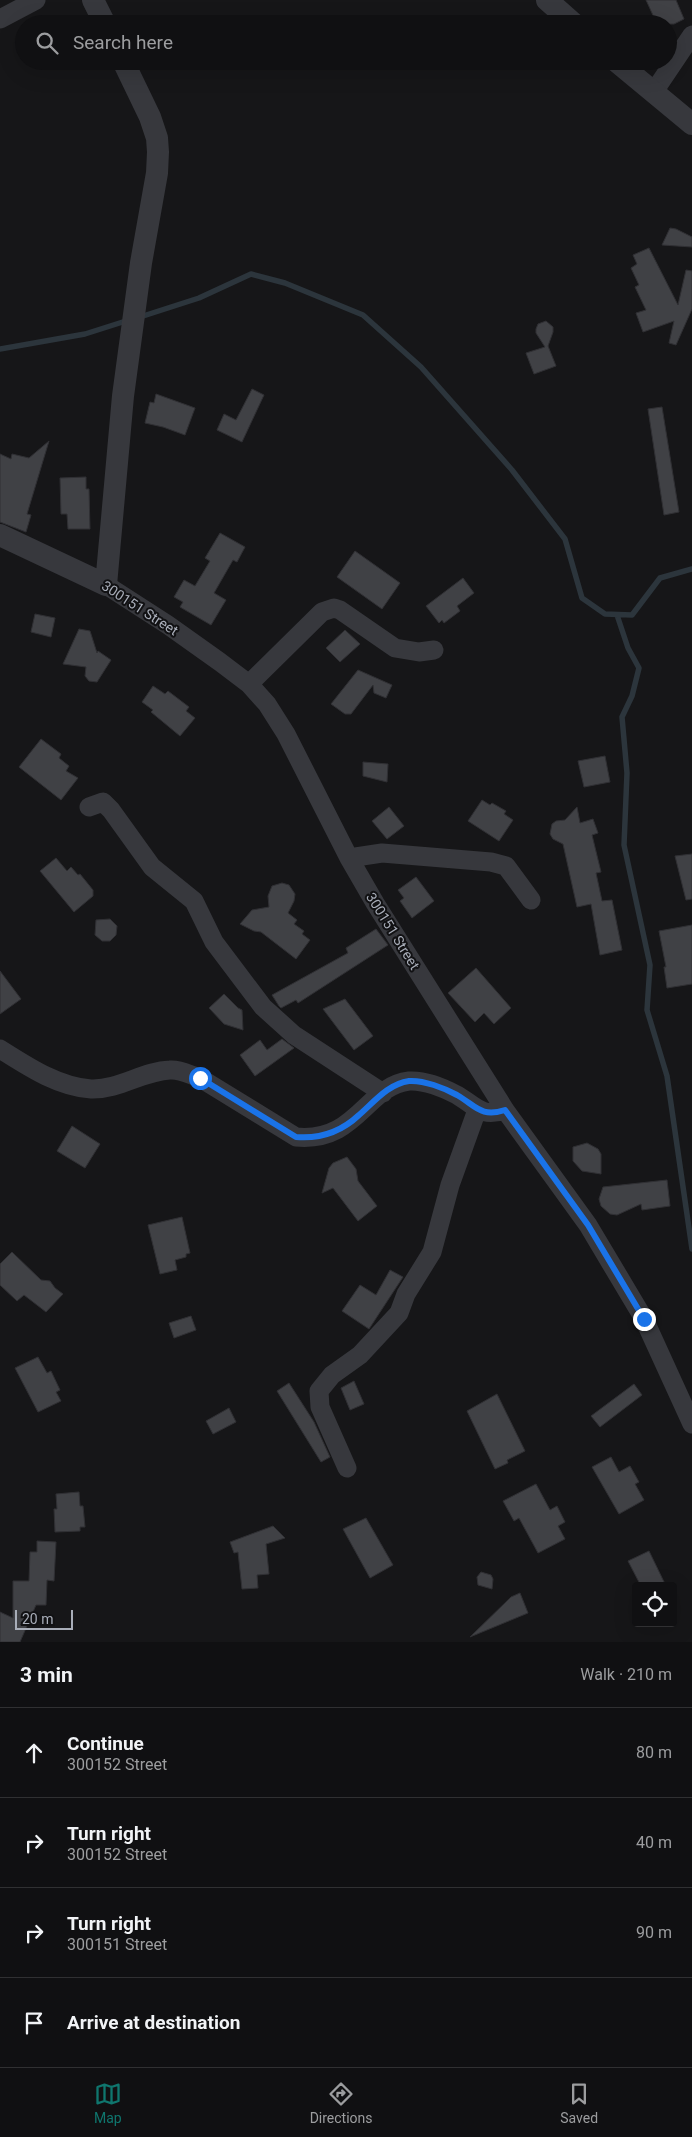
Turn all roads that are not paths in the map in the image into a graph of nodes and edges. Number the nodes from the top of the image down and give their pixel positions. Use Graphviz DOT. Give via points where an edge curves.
graph roads {
  1 [pos="36,0"];
  2 [pos="93,0"];
  3 [pos="547,0"];
  4 [pos="100,15"];
  5 [pos="564,15"];
  6 [pos="0,19"];
  7 [pos="692,35"];
  8 [pos="677,57"];
  9 [pos="127,70"];
  10 [pos="626,70"];
  11 [pos="668,70"];
  12 [pos="653,93"];
  13 [pos="692,124"];
  14 [pos="0,535"];
  15 [pos="106,585"];
  16 [pos="434,650"];
  17 [pos="249,684"];
  18 [pos="90,807"];
  19 [pos="350,858"];
  20 [pos="531,900"];
  21 [pos="0,1049"];
  22 [pos="383,1093"];
  23 [pos="477,1110"];
  24 [pos="505,1110"];
  25 [pos="692,1424"];
  26 [pos="347,1468"];
  1 -- 6 [label="street"];
  2 -- 4 [label="street"];
  3 -- 5 [label="street"];
  7 -- 8 [label="street"];
  9 -- 15 [label="street" via="157,138 157,173 123,396"];
  10 -- 12 [label="street"];
  11 -- 12 [label="street"];
  12 -- 13 [label="street"];
  14 -- 15 [label="street, 300151 Street"];
  15 -- 17 [label="street, 300151 Street"];
  16 -- 17 [label="street" via="420,652 395,648 340,610 328,609"];
  17 -- 19 [label="street, 300151 Street" via="267,704 286,734"];
  18 -- 22 [label="street" via="104,802 152,867 194,901 214,942 263,1007 294,1034"];
  19 -- 20 [label="street" via="382,853 491,862 506,866"];
  19 -- 24 [label="street, 300151 Street" via="375,904"];
  21 -- 22 [label="street" via="37,1072 76,1087 93,1089 158,1072 185,1072 296,1137 313,1139 328,1135 357,1117"];
  22 -- 23 [label="street" via="410,1081 458,1096"];
  23 -- 24 [label="street" via="490,1114"];
  23 -- 26 [label="street" via="450,1185 432,1252 406,1294 399,1313 360,1355 332,1376 319,1391 320,1407"];
  24 -- 25 [label="street, 300151 Street" via="588,1225 644,1319"];
}
